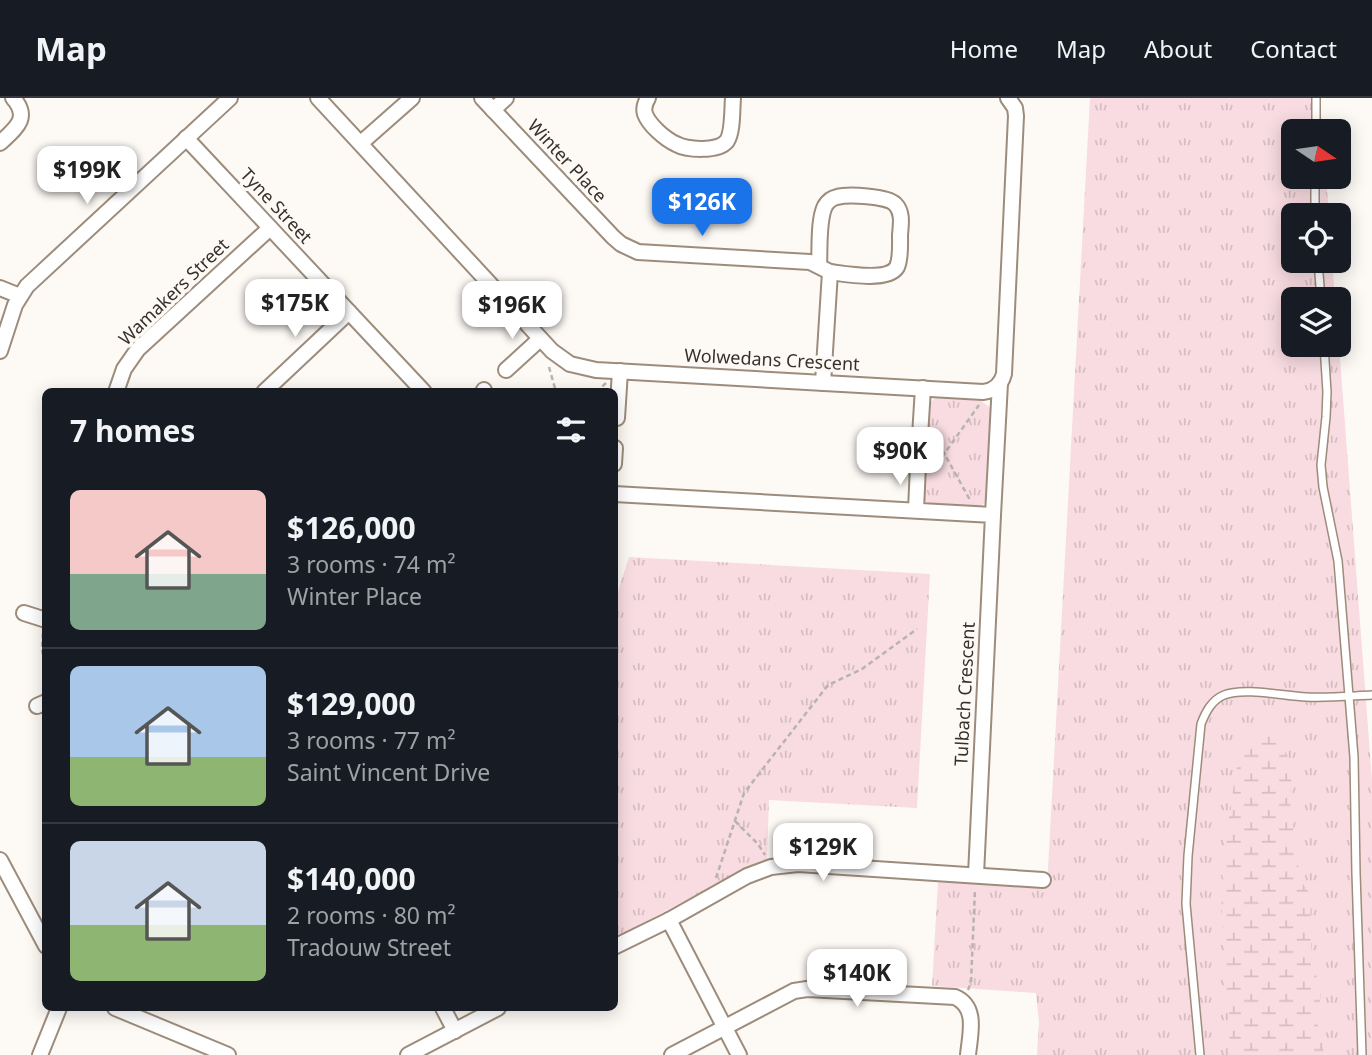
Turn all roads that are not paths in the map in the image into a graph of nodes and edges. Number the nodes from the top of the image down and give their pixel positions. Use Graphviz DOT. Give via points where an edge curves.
graph roads {
  1 [pos="13,98"];
  2 [pos="230,98"];
  3 [pos="318,98"];
  4 [pos="412,98"];
  5 [pos="482,98"];
  6 [pos="506,98"];
  7 [pos="648,98"];
  8 [pos="733,98"];
  9 [pos="1008,98"];
  10 [pos="1316,98"];
  11 [pos="493,110"];
  12 [pos="1316,119"];
  13 [pos="186,138"];
  14 [pos="0,142"];
  15 [pos="361,143"];
  16 [pos="270,228"];
  17 [pos="824,269"];
  18 [pos="0,288"];
  19 [pos="20,296"];
  20 [pos="349,313"];
  21 [pos="540,339"];
  22 [pos="0,351"];
  23 [pos="1324,357"];
  24 [pos="506,370"];
  25 [pos="620,371"];
  26 [pos="824,383"];
  27 [pos="994,387"];
  28 [pos="117,388"];
  29 [pos="268,388"];
  30 [pos="420,388"];
  31 [pos="923,388"];
  32 [pos="618,402"];
  33 [pos="926,435"];
  34 [pos="924,469"];
  35 [pos="618,494"];
  36 [pos="916,510"];
  37 [pos="993,515"];
  38 [pos="24,613"];
  39 [pos="42,619"];
  40 [pos="1372,695"];
  41 [pos="1348,696"];
  42 [pos="0,860"];
  43 [pos="976,875"];
  44 [pos="1043,880"];
  45 [pos="668,920"];
  46 [pos="42,939"];
  47 [pos="618,945"];
  48 [pos="58,1011"];
  49 [pos="123,1011"];
  50 [pos="445,1011"];
  51 [pos="492,1011"];
  52 [pos="724,1027"];
  53 [pos="455,1031"];
  54 [pos="40,1055"];
  55 [pos="229,1055"];
  56 [pos="408,1055"];
  57 [pos="672,1055"];
  58 [pos="739,1055"];
  59 [pos="968,1055"];
  60 [pos="1200,1055"];
  61 [pos="1362,1055"];
  1 -- 14 [label="street" via="21,110 20,120"];
  2 -- 13 [label="street"];
  3 -- 15 [label="street, Wolwedans Crescent"];
  4 -- 15 [label="street"];
  5 -- 11 [label="street, Winter Place"];
  6 -- 11 [label="street"];
  7 -- 8 [label="street" via="645,114 666,137 682,146 712,149 730,136"];
  9 -- 27 [label="street" via="1016,116 1004,374"];
  10 -- 12 [label="lane"];
  11 -- 17 [label="street, Winter Place" via="629,249 810,262"];
  13 -- 16 [label="street, Tyne Street"];
  13 -- 19 [label="street"];
  15 -- 21 [label="street, Wolwedans Crescent"];
  16 -- 20 [label="street, Tyne Street"];
  16 -- 28 [label="street, Wamakers Street" via="138,349"];
  17 -- 17 [label="street, Winter Place" via="874,276 892,272 899,258 901,216 896,205 888,199 845,195 829,201 822,217"];
  17 -- 26 [label="street, Winter Place"];
  18 -- 19 [label="street"];
  19 -- 22 [label="street"];
  20 -- 29 [label="street"];
  20 -- 30 [label="street, Tyne Street"];
  21 -- 24 [label="street"];
  21 -- 25 [label="street, Wolwedans Crescent" via="570,365"];
  23 -- 41 [label="lane" via="1321,465 1338,561"];
  25 -- 26 [label="street, Wolwedans Crescent"];
  25 -- 32 [label="street"];
  26 -- 31 [label="street, Wolwedans Crescent"];
  27 -- 31 [label="street, Wolwedans Crescent"];
  27 -- 37 [label="street, Tulbach Crescent"];
  31 -- 33 [label="street"];
  34 -- 36 [label="street"];
  35 -- 36 [label="street"];
  36 -- 37 [label="street"];
  37 -- 43 [label="street, Tulbach Crescent"];
  38 -- 39 [label="street"];
  40 -- 41 [label="lane"];
  41 -- 60 [label="lane" via="1238,691 1214,701 1206,711 1201,724 1186,904"];
  41 -- 61 [label="lane" via="1354,757"];
  42 -- 46 [label="street"];
  43 -- 44 [label="street"];
  43 -- 45 [label="street" via="798,864 771,867"];
  45 -- 47 [label="street"];
  45 -- 52 [label="street"];
  48 -- 54 [label="street"];
  49 -- 55 [label="street"];
  50 -- 53 [label="street"];
  51 -- 53 [label="street"];
  52 -- 57 [label="street"];
  52 -- 58 [label="street"];
  52 -- 59 [label="street" via="794,991 807,989 955,998 968,1006 971,1016"];
  53 -- 56 [label="street"];
}
